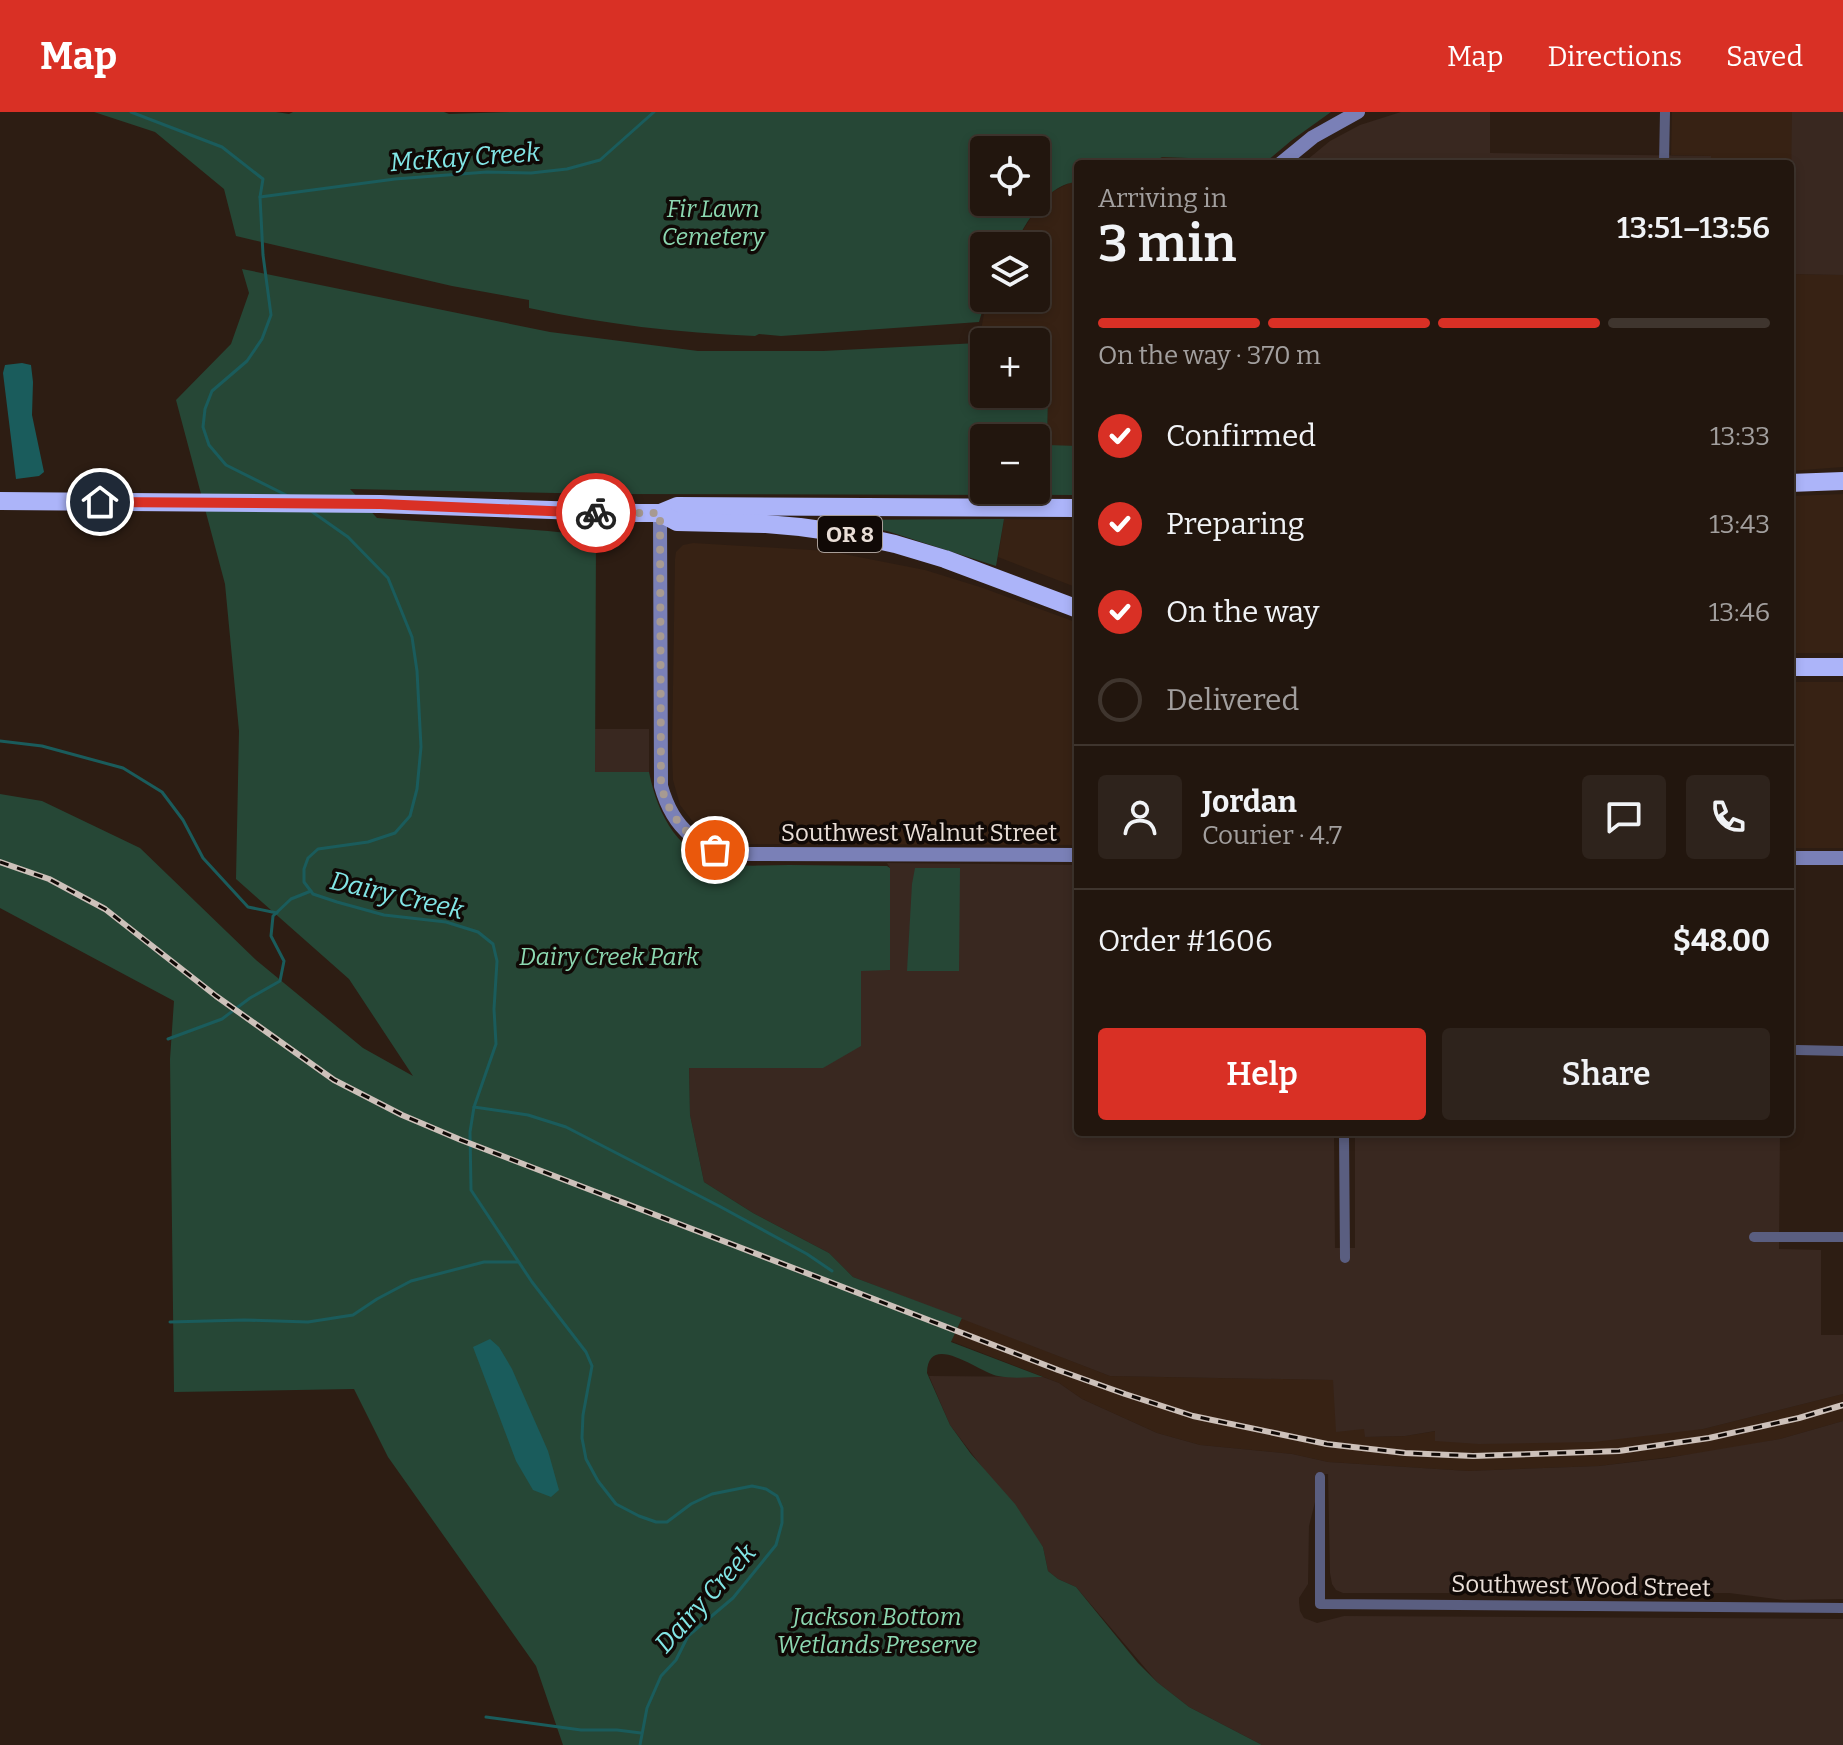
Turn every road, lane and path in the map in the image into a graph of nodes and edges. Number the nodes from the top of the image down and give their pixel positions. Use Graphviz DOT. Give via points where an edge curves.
graph roads {
  1 [pos="1358,112"];
  2 [pos="1665,112"];
  3 [pos="1285,160"];
  4 [pos="1664,160"];
  5 [pos="1843,481"];
  6 [pos="1794,483"];
  7 [pos="0,501"];
  8 [pos="1074,508"];
  9 [pos="660,513"];
  10 [pos="1074,607"];
  11 [pos="1794,667"];
  12 [pos="1843,667"];
  13 [pos="1074,855"];
  14 [pos="1794,858"];
  15 [pos="1843,858"];
  16 [pos="1797,1050"];
  17 [pos="1843,1051"];
  18 [pos="1344,1136"];
  19 [pos="1754,1237"];
  20 [pos="1843,1237"];
  21 [pos="1345,1258"];
  22 [pos="1320,1477"];
  23 [pos="1843,1608"];
  1 -- 3 [label="street"];
  2 -- 4 [label="street"];
  5 -- 6 [label="highway"];
  7 -- 9 [label="highway, OR 8"];
  8 -- 9 [label="highway, OR 8" via="677,506"];
  9 -- 10 [label="highway, OR 8" via="677,522 800,527 895,544"];
  9 -- 13 [label="street, Southwest Walnut Street" via="660,777 675,820 688,834 733,854"];
  11 -- 12 [label="highway"];
  14 -- 15 [label="street"];
  16 -- 17 [label="street"];
  18 -- 21 [label="street"];
  19 -- 20 [label="street"];
  22 -- 23 [label="street, Southwest Wood Street" via="1320,1604"];
}
